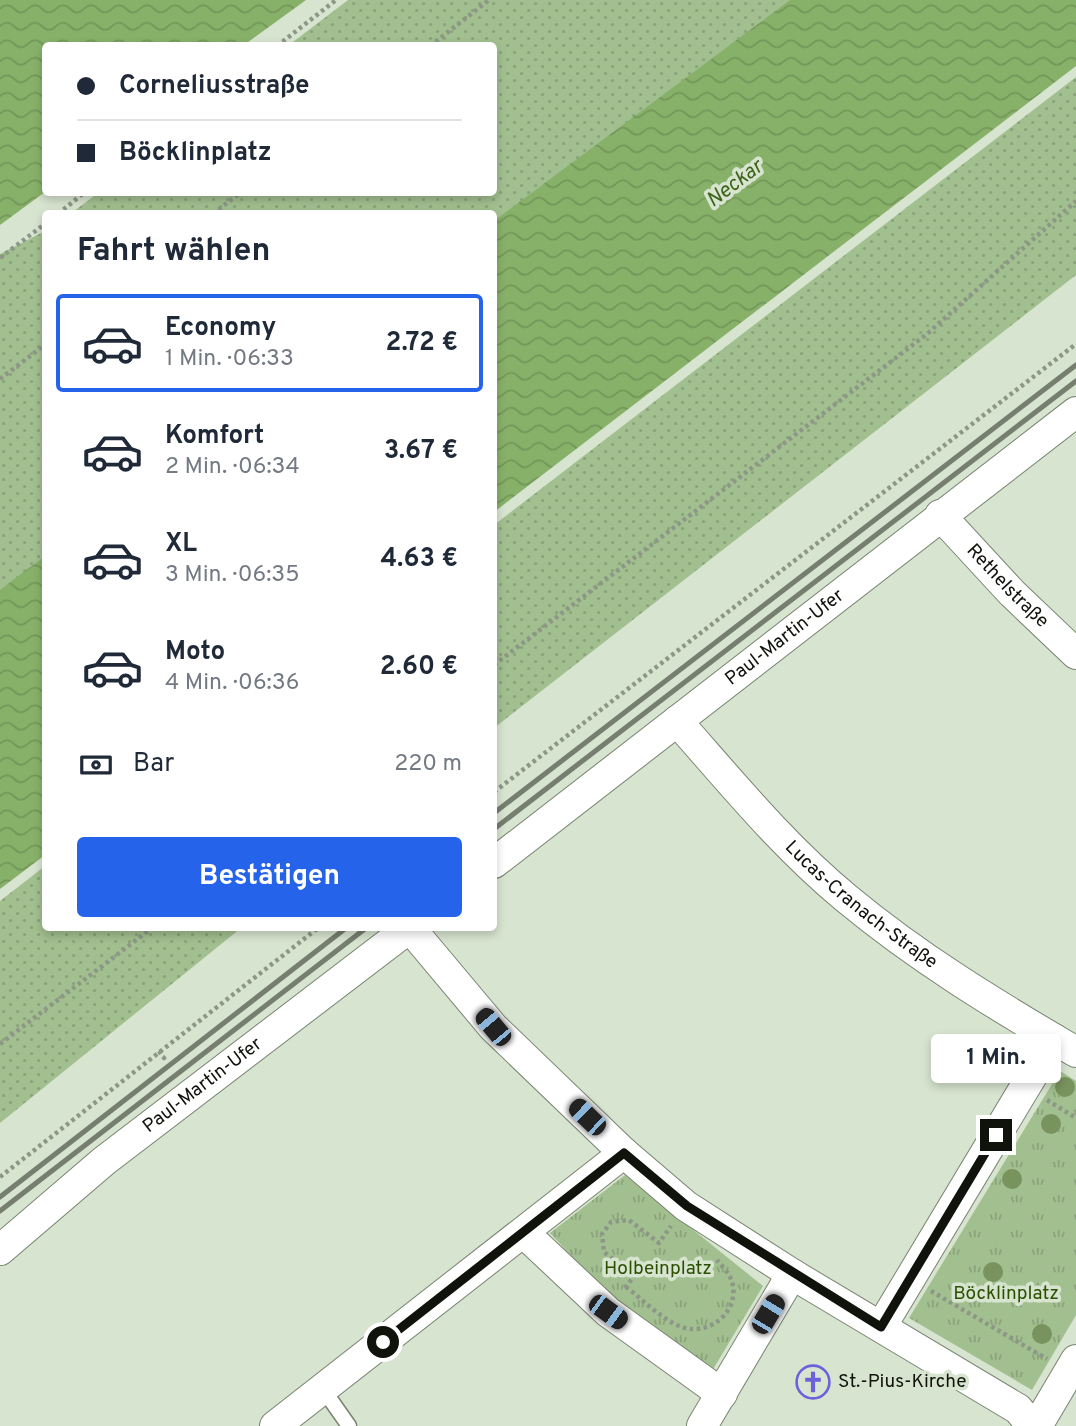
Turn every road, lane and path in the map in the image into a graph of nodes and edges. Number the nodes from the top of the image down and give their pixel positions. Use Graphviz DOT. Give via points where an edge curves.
graph roads {
  1 [pos="336,0"];
  2 [pos="489,0"];
  3 [pos="282,42"];
  4 [pos="435,42"];
  5 [pos="80,196"];
  6 [pos="235,196"];
  7 [pos="1076,201"];
  8 [pos="63,210"];
  9 [pos="219,210"];
  10 [pos="42,226"];
  11 [pos="0,258"];
  12 [pos="1076,344"];
  13 [pos="42,347"];
  14 [pos="0,379"];
  15 [pos="1076,412"];
  16 [pos="940,515"];
  17 [pos="1076,654"];
  18 [pos="497,663"];
  19 [pos="677,721"];
  20 [pos="497,790"];
  21 [pos="497,861"];
  22 [pos="148,931"];
  23 [pos="314,931"];
  24 [pos="406,931"];
  25 [pos="413,931"];
  26 [pos="0,1044"];
  27 [pos="1065,1045"];
  28 [pos="159,1051"];
  29 [pos="167,1055"];
  30 [pos="624,1153"];
  31 [pos="0,1177"];
  32 [pos="679,1222"];
  33 [pos="524,1233"];
  34 [pos="0,1250"];
  35 [pos="708,1254"];
  36 [pos="792,1274"];
  37 [pos="910,1278"];
  38 [pos="626,1287"];
  39 [pos="608,1312"];
  40 [pos="881,1327"];
  41 [pos="1072,1366"];
  42 [pos="323,1389"];
  43 [pos="722,1394"];
  44 [pos="275,1426"];
  45 [pos="349,1426"];
  46 [pos="702,1426"];
  47 [pos="1032,1426"];
  48 [pos="1037,1426"];
  1 -- 3 [label="path"];
  2 -- 4 [label="path"];
  5 -- 8 [label="path"];
  6 -- 9 [label="path"];
  7 -- 18 [label="path" via="927,334"];
  10 -- 11 [label="path"];
  12 -- 20 [label="path"];
  13 -- 14 [label="path"];
  15 -- 16 [label="street, Paul-Martin-Ufer"];
  16 -- 17 [label="street, Rethelstraße"];
  16 -- 19 [label="street, Paul-Martin-Ufer"];
  19 -- 21 [label="street, Paul-Martin-Ufer"];
  19 -- 27 [label="street, Lucas-Cranach-Straße" via="785,842 846,898 949,976"];
  22 -- 26 [label="path"];
  23 -- 28 [label="path"];
  24 -- 34 [label="street, Paul-Martin-Ufer" via="104,1161"];
  25 -- 30 [label="street" via="493,1027"];
  27 -- 37 [label="street"];
  28 -- 29 [label="path" via="164,1058"];
  28 -- 31 [label="path"];
  30 -- 32 [label="street"];
  30 -- 33 [label="street"];
  32 -- 36 [label="street"];
  32 -- 38 [label="path" via="659,1242 629,1220 611,1222 602,1234 604,1252 634,1276"];
  33 -- 39 [label="street"];
  33 -- 42 [label="street"];
  35 -- 38 [label="path" via="732,1280 734,1298 727,1313 712,1325 693,1330 673,1322"];
  36 -- 40 [label="street"];
  36 -- 43 [label="street"];
  37 -- 40 [label="street"];
  37 -- 41 [label="path"];
  38 -- 39 [label="path"];
  39 -- 43 [label="street"];
  40 -- 47 [label="street" via="1018,1409"];
  41 -- 48 [label="street"];
  42 -- 44 [label="street"];
  42 -- 45 [label="lane"];
  43 -- 46 [label="street"];
}
